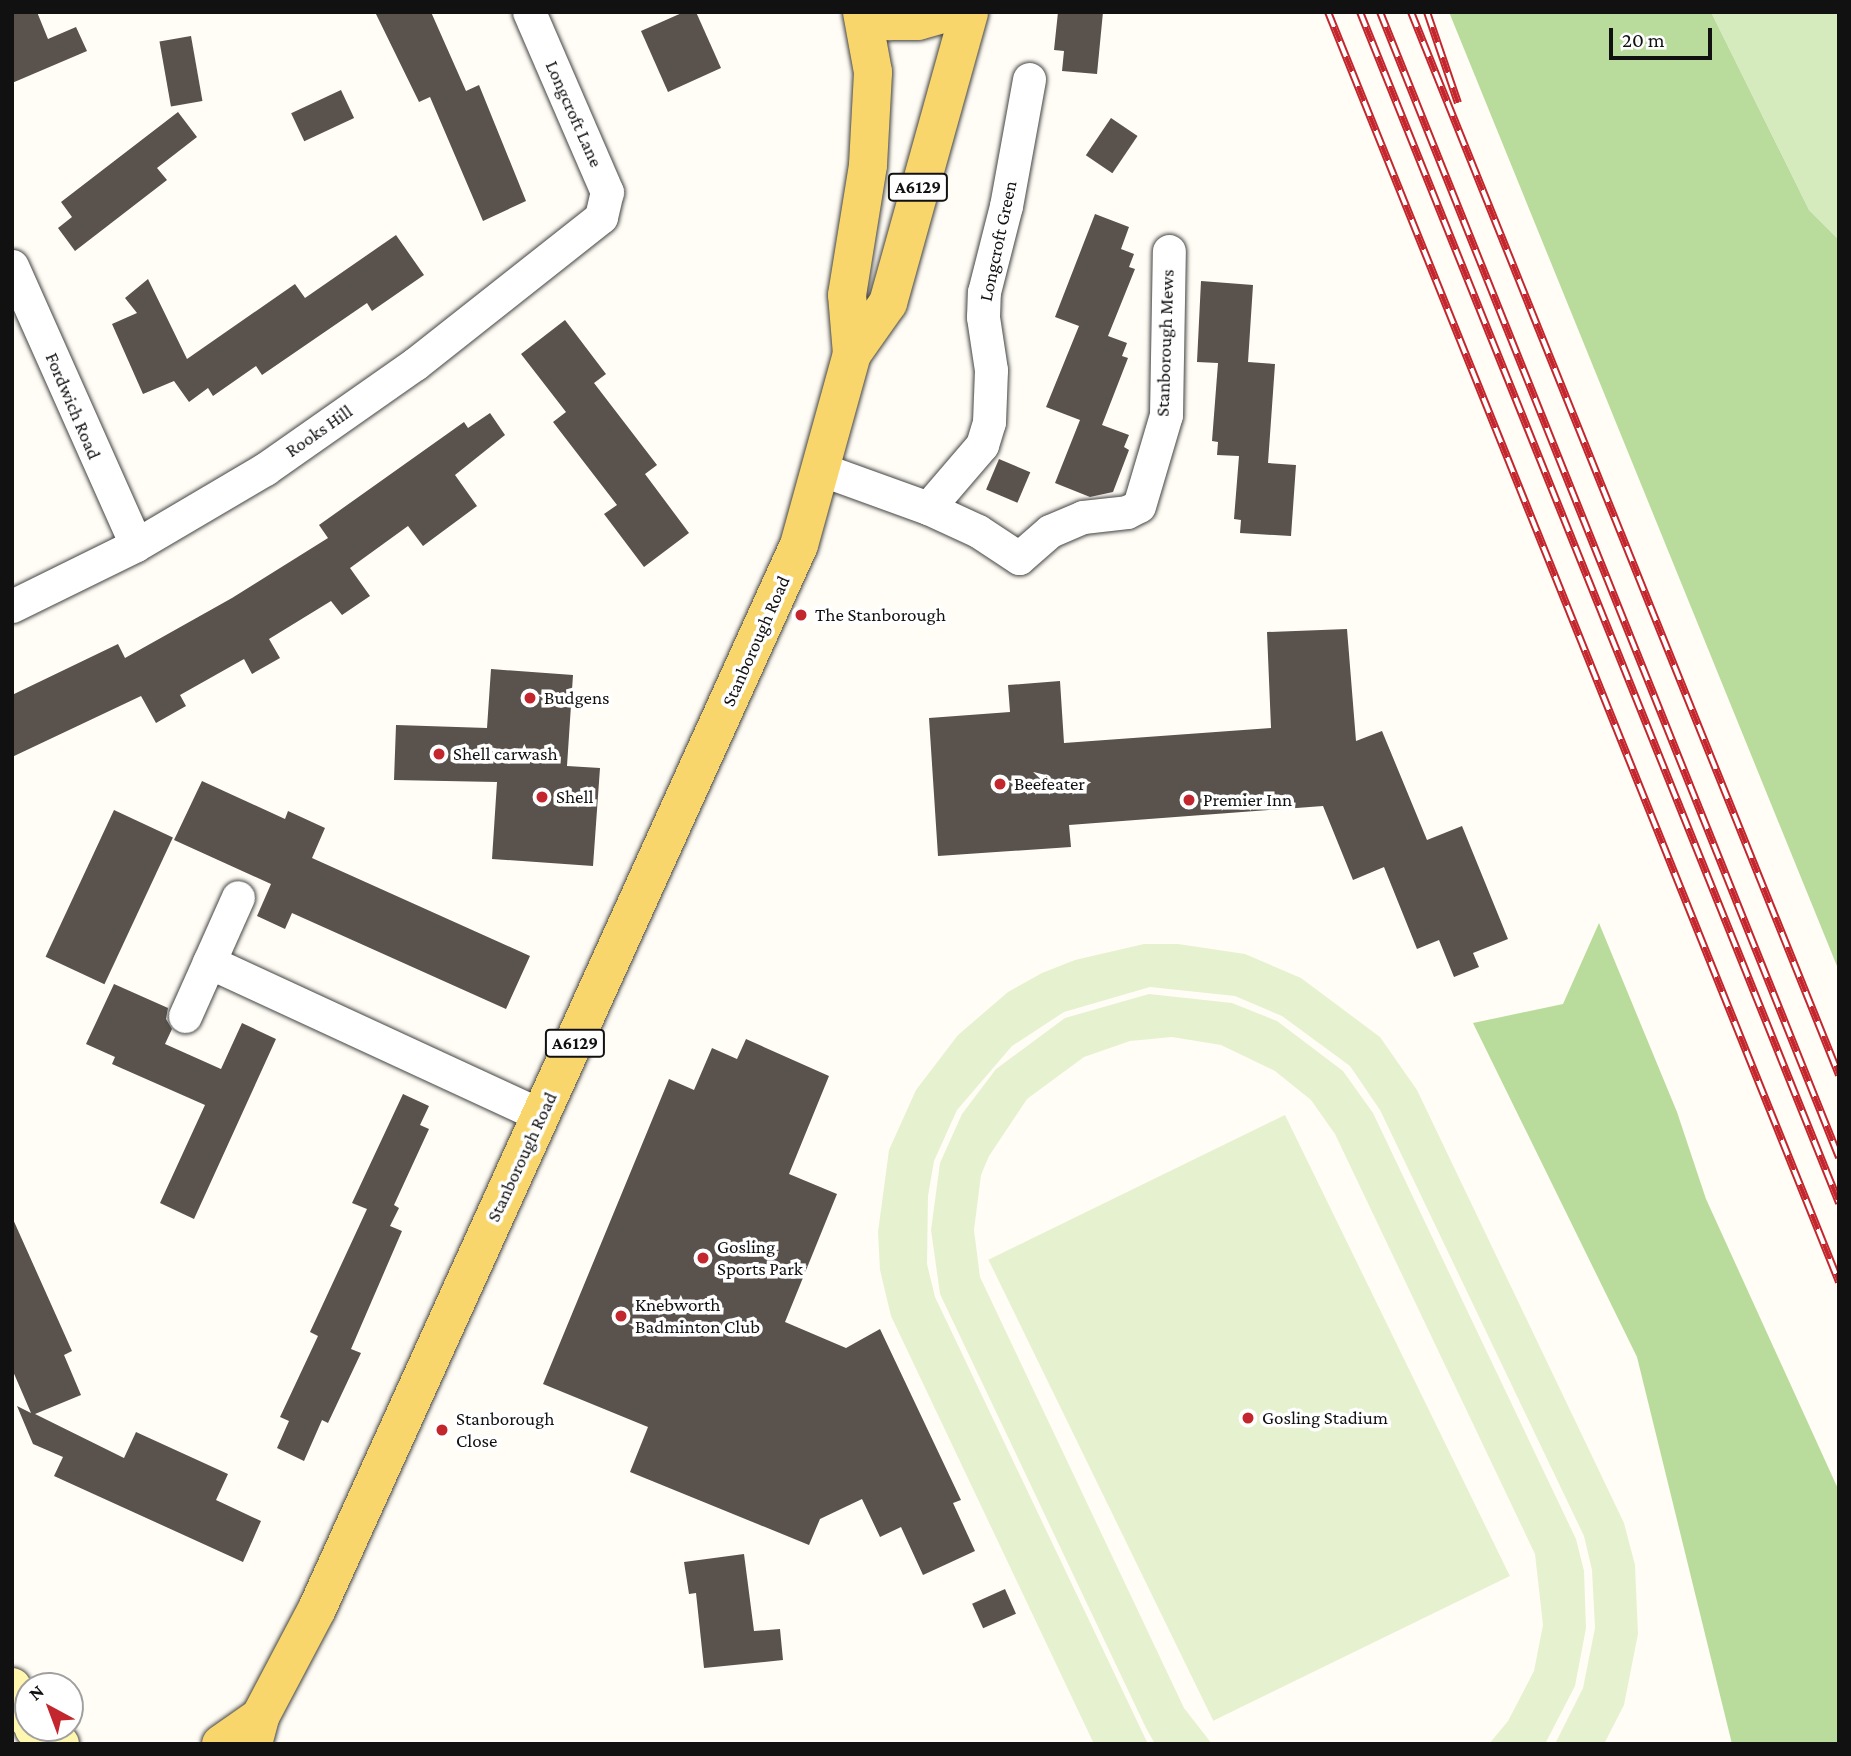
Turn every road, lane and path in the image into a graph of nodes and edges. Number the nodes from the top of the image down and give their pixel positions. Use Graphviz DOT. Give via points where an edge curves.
graph roads {
  1 [pos="529,12"];
  2 [pos="863,12"];
  3 [pos="950,12"];
  4 [pos="969,12"];
  5 [pos="1029,79"];
  6 [pos="601,217"];
  7 [pos="1169,251"];
  8 [pos="12,266"];
  9 [pos="852,354"];
  10 [pos="823,470"];
  11 [pos="928,508"];
  12 [pos="136,545"];
  13 [pos="12,606"];
  14 [pos="238,897"];
  15 [pos="209,962"];
  16 [pos="185,1016"];
  17 [pos="540,1115"];
  18 [pos="257,1730"];
  19 [pos="222,1744"];
  1 -- 6 [label="street, Longcroft Lane" via="607,192"];
  2 -- 3 [label="main road" via="889,20 918,21"];
  2 -- 9 [label="main road, Stanborough Road / A6129" via="873,72 868,165 847,295"];
  4 -- 9 [label="main road, Stanborough Road / A6129" via="888,303"];
  5 -- 11 [label="street, Longcroft Green" via="1006,206 984,292 982,317 991,370 989,422 982,445"];
  6 -- 12 [label="street, Rooks Hill" via="415,364 264,469"];
  7 -- 11 [label="street, Stanborough Mews" via="1166,415 1149,460 1146,495 1139,506 1127,512 1083,517 1050,530 1019,558 978,531"];
  8 -- 12 [label="street, Fordwich Road"];
  9 -- 10 [label="main road, Stanborough Road / A6129"];
  10 -- 11 [label="street"];
  10 -- 17 [label="main road, Stanborough Road / A6129" via="793,557 599,995"];
  12 -- 13 [label="street, Rooks Hill"];
  14 -- 15 [label="street"];
  15 -- 16 [label="street"];
  15 -- 17 [label="street"];
  17 -- 18 [label="main road, Stanborough Road / A6129" via="317,1609"];
  18 -- 19 [label="main road, Stanborough Road / A6129"];
}
